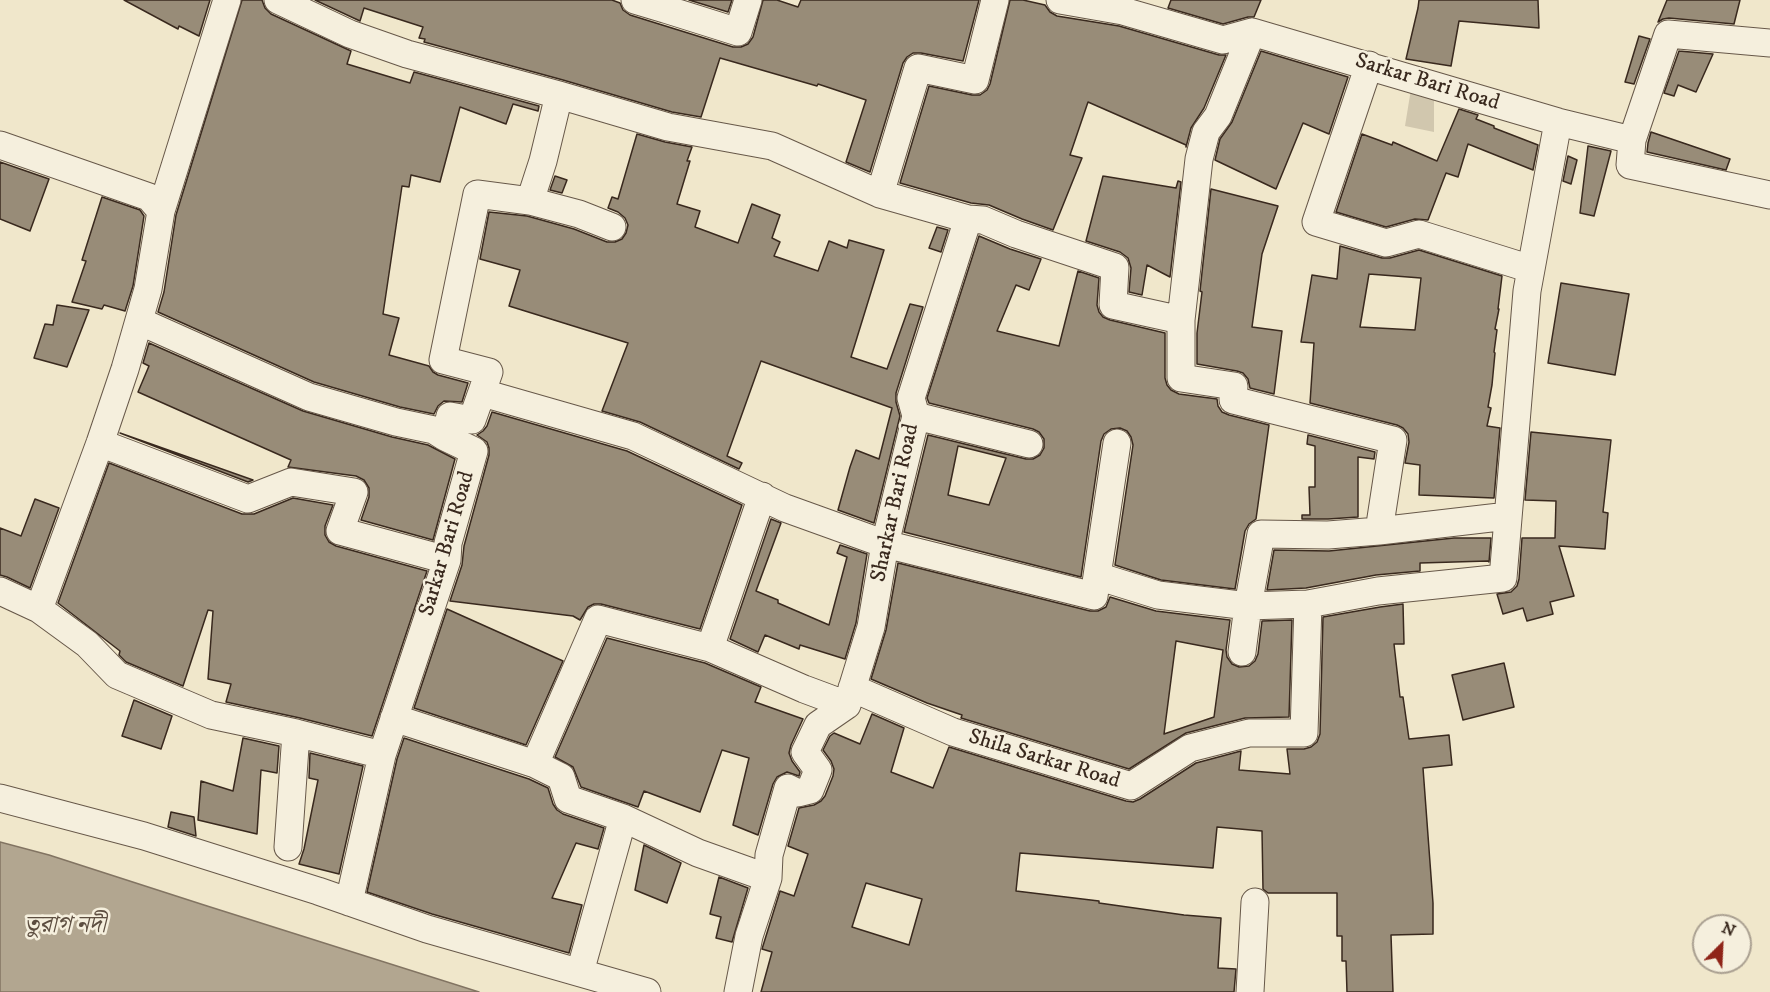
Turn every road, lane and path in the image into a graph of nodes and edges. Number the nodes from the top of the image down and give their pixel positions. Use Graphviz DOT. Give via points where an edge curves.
graph roads {
  1 [pos="227,0"];
  2 [pos="278,0"];
  3 [pos="635,0"];
  4 [pos="748,0"];
  5 [pos="996,0"];
  6 [pos="1063,0"];
  7 [pos="667,5"];
  8 [pos="1251,32"];
  9 [pos="1770,43"];
  10 [pos="1369,65"];
  11 [pos="559,95"];
  12 [pos="1558,122"];
  13 [pos="1632,140"];
  14 [pos="0,145"];
  15 [pos="880,194"];
  16 [pos="1770,195"];
  17 [pos="530,201"];
  18 [pos="161,211"];
  19 [pos="968,219"];
  20 [pos="612,228"];
  21 [pos="1531,269"];
  22 [pos="1181,320"];
  23 [pos="139,321"];
  24 [pos="483,393"];
  25 [pos="916,416"];
  26 [pos="445,437"];
  27 [pos="100,443"];
  28 [pos="1117,443"];
  29 [pos="1029,444"];
  30 [pos="762,496"];
  31 [pos="1508,516"];
  32 [pos="1379,531"];
  33 [pos="885,544"];
  34 [pos="447,560"];
  35 [pos="1097,576"];
  36 [pos="0,591"];
  37 [pos="1308,604"];
  38 [pos="1248,606"];
  39 [pos="39,609"];
  40 [pos="710,648"];
  41 [pos="1242,652"];
  42 [pos="850,696"];
  43 [pos="394,718"];
  44 [pos="296,733"];
  45 [pos="382,755"];
  46 [pos="535,764"];
  47 [pos="0,798"];
  48 [pos="622,818"];
  49 [pos="288,847"];
  50 [pos="768,878"];
  51 [pos="348,902"];
  52 [pos="1255,903"];
  53 [pos="580,972"];
  54 [pos="647,992"];
  55 [pos="738,992"];
  56 [pos="1251,992"];
  1 -- 18 [label="street"];
  2 -- 11 [label="street" via="350,34 407,54"];
  3 -- 7 [label="street"];
  4 -- 7 [label="street" via="738,32"];
  5 -- 15 [label="street" via="975,80 918,68"];
  6 -- 8 [label="street" via="1123,11 1223,40"];
  8 -- 10 [label="street, Sarkar Bari Road"];
  8 -- 22 [label="street" via="1218,116 1206,132 1199,159"];
  9 -- 13 [label="street" via="1668,34"];
  10 -- 12 [label="street, Sarkar Bari Road"];
  10 -- 21 [label="street" via="1316,222 1386,243 1419,234"];
  11 -- 15 [label="street" via="668,127 772,146"];
  11 -- 17 [label="street"];
  12 -- 13 [label="street, Sarkar Bari Road"];
  12 -- 21 [label="street"];
  13 -- 16 [label="street" via="1630,165"];
  14 -- 18 [label="street" via="149,197"];
  15 -- 19 [label="street"];
  17 -- 20 [label="street"];
  17 -- 24 [label="street, Sarkar Bari Road" via="477,194 443,360 489,372"];
  18 -- 23 [label="street"];
  19 -- 22 [label="street" via="983,220 1115,267 1113,306"];
  19 -- 25 [label="street, Sharkar Bari Road" via="911,398"];
  21 -- 31 [label="street"];
  22 -- 32 [label="street" via="1181,378 1234,386 1233,400 1394,440"];
  23 -- 26 [label="street" via="309,397 434,430"];
  23 -- 27 [label="street"];
  24 -- 26 [label="street, Sarkar Bari Road" via="472,420 450,416"];
  24 -- 30 [label="street" via="633,436"];
  25 -- 29 [label="street"];
  25 -- 33 [label="street, Sharkar Bari Road"];
  26 -- 34 [label="street, Sarkar Bari Road" via="474,451 448,543"];
  27 -- 34 [label="street" via="248,499 291,482 354,492 340,531"];
  27 -- 39 [label="street"];
  28 -- 35 [label="street"];
  30 -- 33 [label="street"];
  30 -- 40 [label="street"];
  31 -- 32 [label="street"];
  31 -- 37 [label="street" via="1503,578 1378,591"];
  32 -- 38 [label="street" via="1328,536 1262,534"];
  33 -- 35 [label="street" via="1094,596"];
  33 -- 42 [label="street, Sharkar Bari Road" via="871,627"];
  34 -- 43 [label="street, Sarkar Bari Road"];
  35 -- 38 [label="street" via="1158,596"];
  36 -- 39 [label="street"];
  37 -- 38 [label="street"];
  37 -- 42 [label="street, Shila Sarkar Road" via="1304,733 1249,732 1190,748 1131,786"];
  38 -- 41 [label="street"];
  39 -- 44 [label="street" via="87,644 117,675 211,715"];
  40 -- 42 [label="street, Shila Sarkar Road" via="804,689"];
  40 -- 46 [label="street, Shila Sarkar Road" via="598,619"];
  42 -- 50 [label="street" via="818,725 806,752 818,770 810,790 798,793 788,788 769,855"];
  43 -- 45 [label="street, Sarkar Bari Road"];
  43 -- 46 [label="street"];
  44 -- 45 [label="street"];
  44 -- 49 [label="street"];
  45 -- 51 [label="street, Sarkar Bari Road"];
  46 -- 48 [label="street" via="561,777 568,799"];
  47 -- 51 [label="street" via="144,836"];
  48 -- 50 [label="street" via="698,853"];
  48 -- 53 [label="street"];
  50 -- 55 [label="street" via="749,936"];
  51 -- 53 [label="street" via="427,929"];
  52 -- 56 [label="street"];
  53 -- 54 [label="street"];
}
